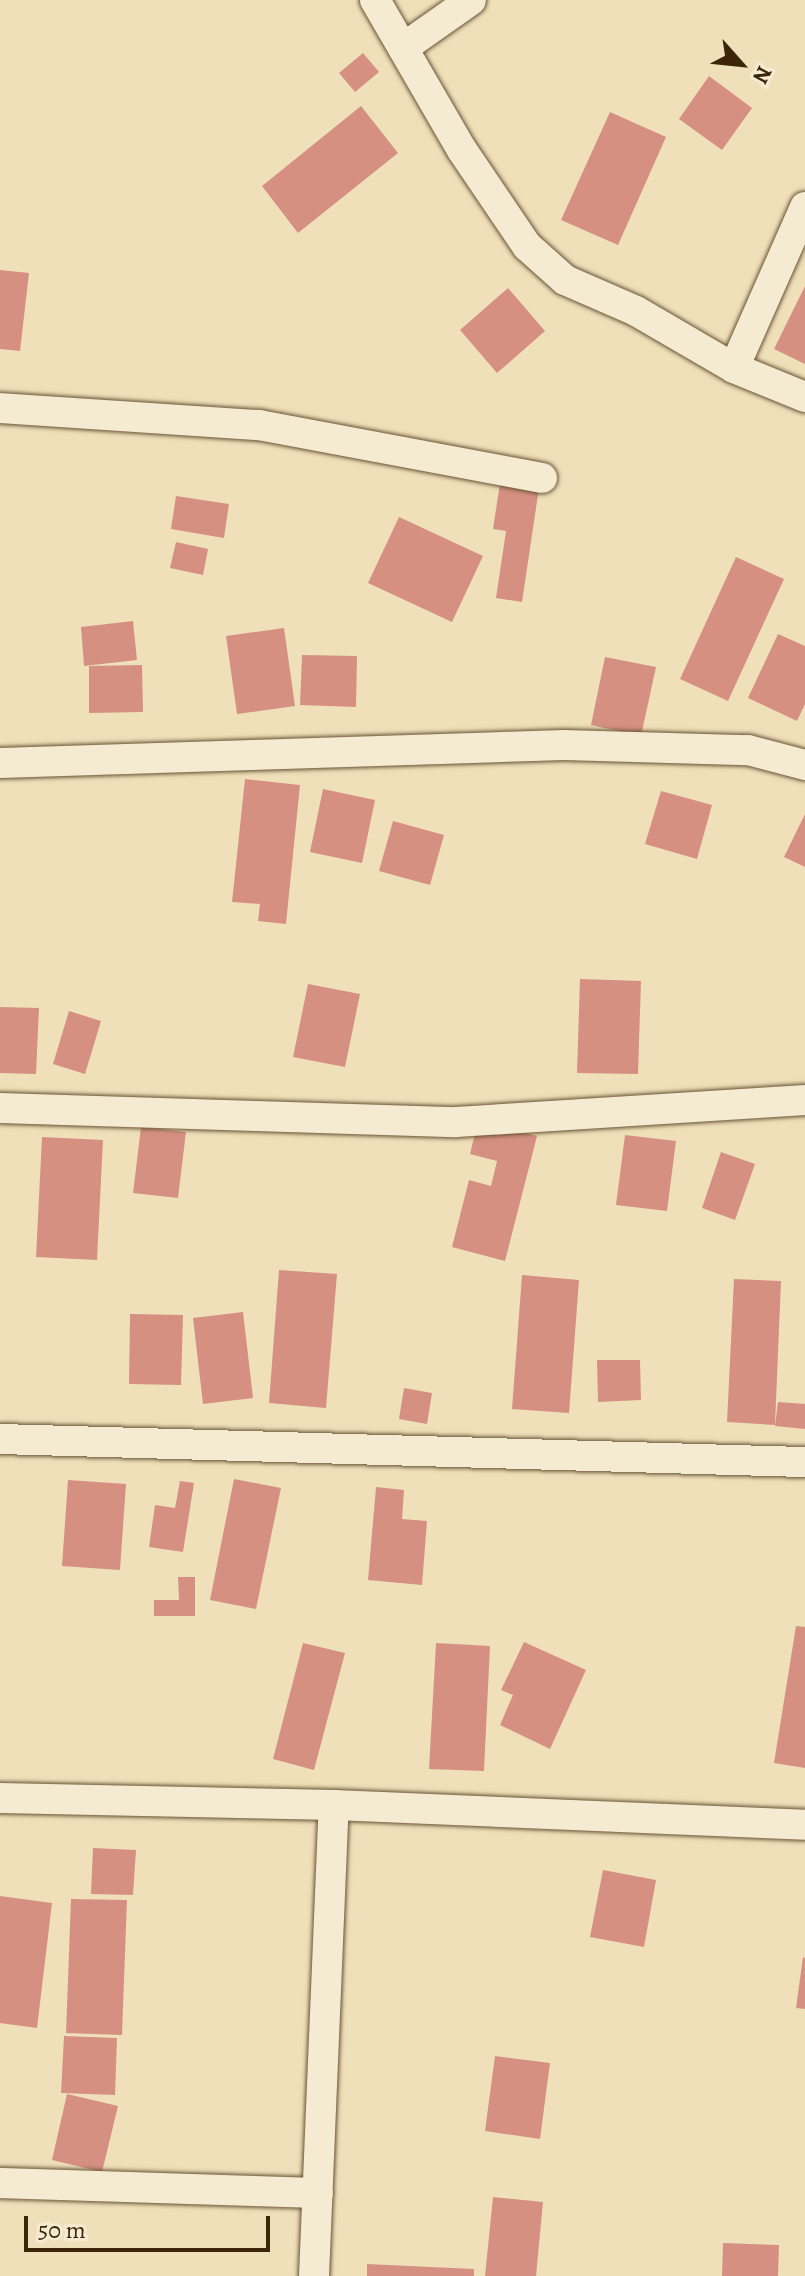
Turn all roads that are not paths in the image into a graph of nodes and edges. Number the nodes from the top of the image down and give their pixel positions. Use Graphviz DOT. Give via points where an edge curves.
graph roads {
  1 [pos="375,0"];
  2 [pos="471,0"];
  3 [pos="403,48"];
  4 [pos="805,207"];
  5 [pos="734,368"];
  6 [pos="805,397"];
  7 [pos="0,408"];
  8 [pos="542,478"];
  9 [pos="0,763"];
  10 [pos="805,765"];
  11 [pos="805,1100"];
  12 [pos="0,1108"];
  13 [pos="0,1439"];
  14 [pos="805,1462"];
  15 [pos="0,1798"];
  16 [pos="334,1805"];
  17 [pos="805,1825"];
  18 [pos="0,2183"];
  19 [pos="318,2193"];
  20 [pos="314,2276"];
  1 -- 3 [label="street"];
  2 -- 3 [label="street"];
  3 -- 5 [label="street" via="462,150 527,246 565,280 636,311"];
  4 -- 5 [label="street"];
  5 -- 6 [label="street"];
  7 -- 8 [label="street" via="259,425"];
  9 -- 10 [label="street" via="564,745 748,750"];
  11 -- 12 [label="street" via="456,1122"];
  13 -- 14 [label="street"];
  15 -- 16 [label="street"];
  16 -- 17 [label="street"];
  16 -- 19 [label="street"];
  18 -- 19 [label="street"];
  19 -- 20 [label="street"];
}
